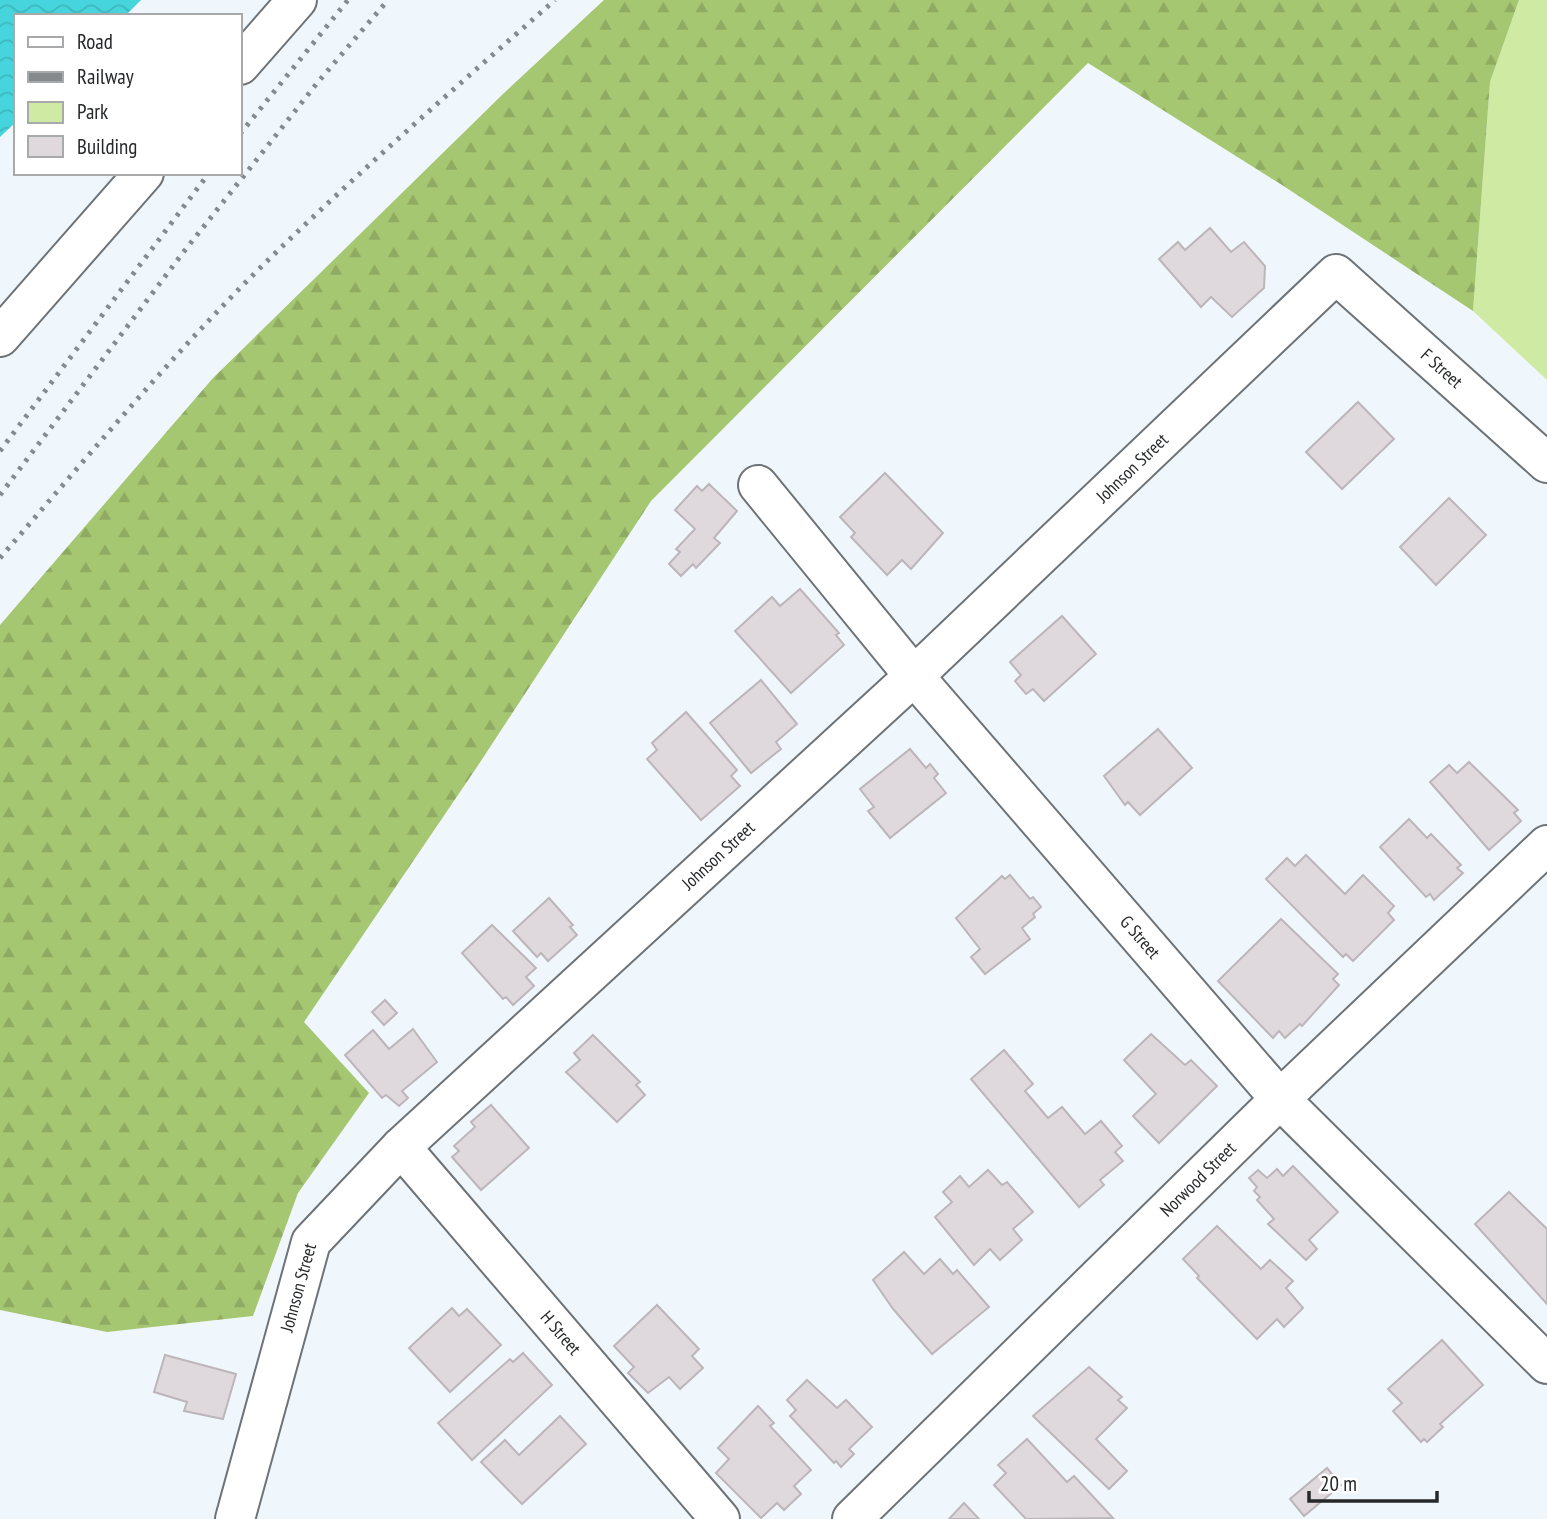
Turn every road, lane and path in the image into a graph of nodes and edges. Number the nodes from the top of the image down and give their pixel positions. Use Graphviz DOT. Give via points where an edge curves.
graph roads {
  1 [pos="297,0"];
  2 [pos="242,63"];
  3 [pos="142,175"];
  4 [pos="1336,274"];
  5 [pos="0,337"];
  6 [pos="1547,463"];
  7 [pos="758,485"];
  8 [pos="914,676"];
  9 [pos="1547,845"];
  10 [pos="1280,1099"];
  11 [pos="401,1147"];
  12 [pos="1547,1364"];
  13 [pos="234,1519"];
  14 [pos="720,1519"];
  15 [pos="852,1519"];
  1 -- 2 [label="street"];
  3 -- 5 [label="street"];
  4 -- 6 [label="street, F Street"];
  4 -- 8 [label="street, Johnson Street"];
  7 -- 8 [label="street, G Street"];
  8 -- 10 [label="street, G Street"];
  8 -- 11 [label="street, Johnson Street"];
  9 -- 10 [label="street, Norwood Street"];
  10 -- 12 [label="street, G Street"];
  10 -- 15 [label="street, Norwood Street"];
  11 -- 13 [label="street, Johnson Street" via="311,1242"];
  11 -- 14 [label="street, H Street"];
}
